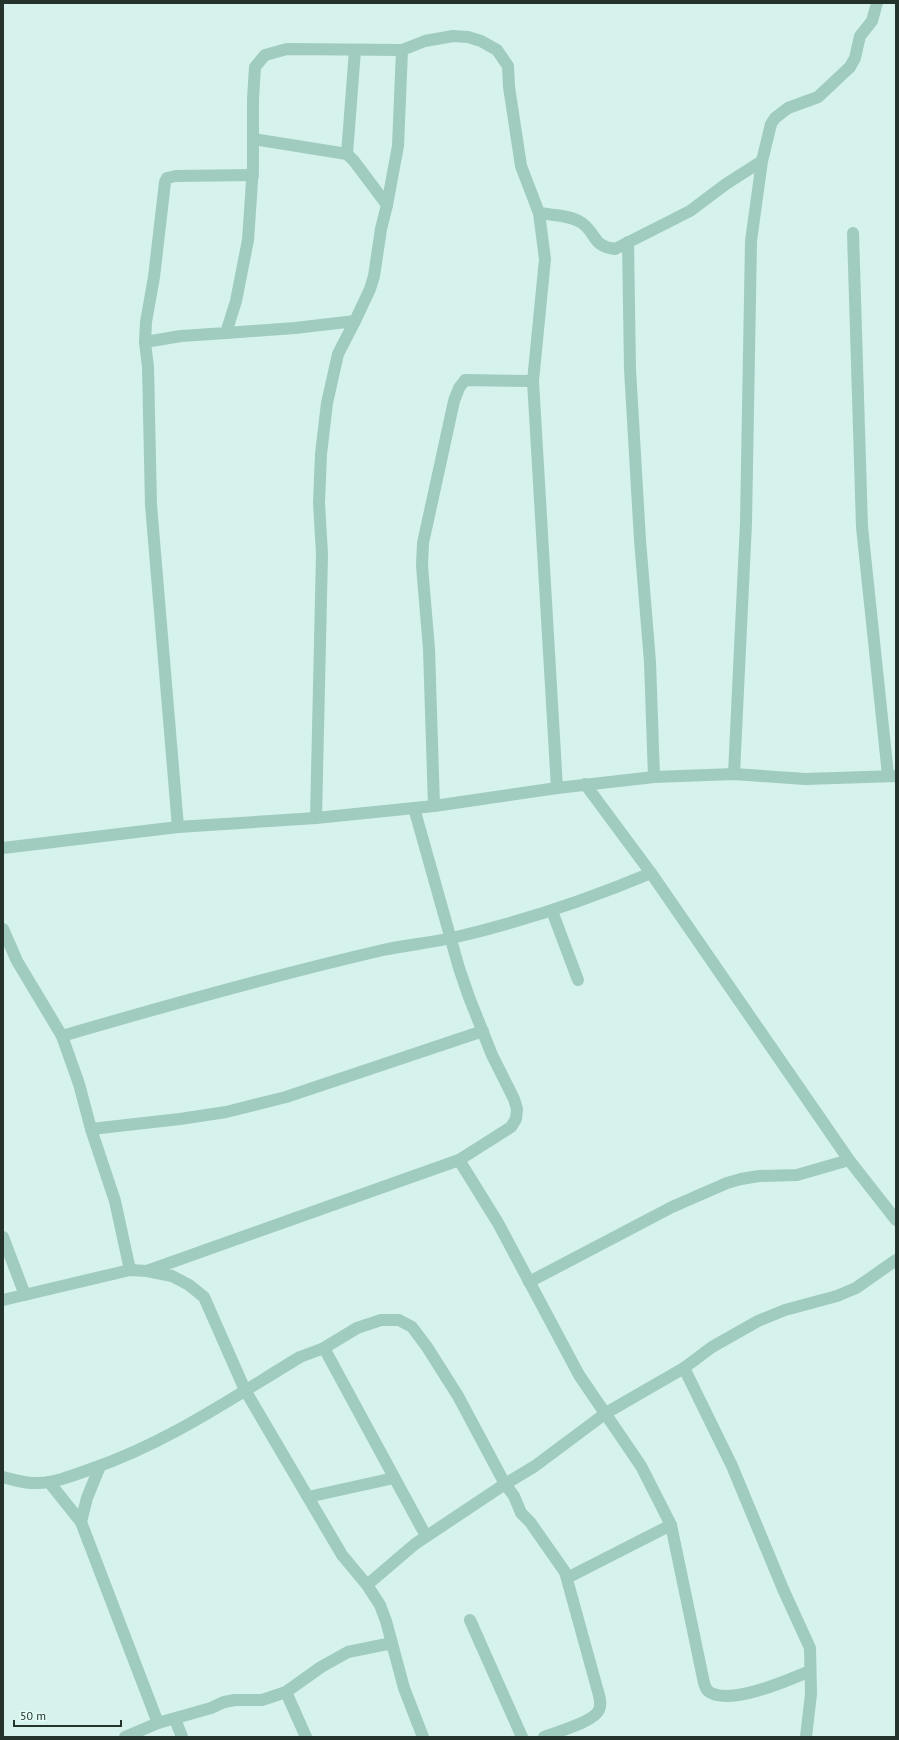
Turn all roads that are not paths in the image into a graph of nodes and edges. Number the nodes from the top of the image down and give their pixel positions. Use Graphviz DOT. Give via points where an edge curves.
graph roads {
  1 [pos="877,3"];
  2 [pos="355,50"];
  3 [pos="402,50"];
  4 [pos="253,139"];
  5 [pos="347,154"];
  6 [pos="762,161"];
  7 [pos="253,175"];
  8 [pos="387,205"];
  9 [pos="540,213"];
  10 [pos="854,233"];
  11 [pos="628,242"];
  12 [pos="356,320"];
  13 [pos="226,333"];
  14 [pos="145,342"];
  15 [pos="533,381"];
  16 [pos="734,774"];
  17 [pos="892,776"];
  18 [pos="654,777"];
  19 [pos="585,784"];
  20 [pos="557,788"];
  21 [pos="434,806"];
  22 [pos="414,808"];
  23 [pos="316,818"];
  24 [pos="178,827"];
  25 [pos="3,848"];
  26 [pos="651,872"];
  27 [pos="552,911"];
  28 [pos="3,929"];
  29 [pos="451,938"];
  30 [pos="578,980"];
  31 [pos="483,1031"];
  32 [pos="62,1036"];
  33 [pos="91,1129"];
  34 [pos="459,1160"];
  35 [pos="850,1160"];
  36 [pos="896,1220"];
  37 [pos="3,1237"];
  38 [pos="896,1260"];
  39 [pos="130,1270"];
  40 [pos="146,1271"];
  41 [pos="529,1282"];
  42 [pos="26,1295"];
  43 [pos="3,1300"];
  44 [pos="324,1348"];
  45 [pos="684,1368"];
  46 [pos="245,1390"];
  47 [pos="606,1413"];
  48 [pos="100,1466"];
  49 [pos="3,1477"];
  50 [pos="394,1478"];
  51 [pos="49,1482"];
  52 [pos="505,1484"];
  53 [pos="308,1497"];
  54 [pos="81,1522"];
  55 [pos="670,1525"];
  56 [pos="426,1536"];
  57 [pos="567,1578"];
  58 [pos="367,1585"];
  59 [pos="470,1620"];
  60 [pos="392,1643"];
  61 [pos="810,1671"];
  62 [pos="286,1692"];
  63 [pos="175,1719"];
  64 [pos="158,1723"];
  65 [pos="125,1737"];
  66 [pos="182,1737"];
  67 [pos="306,1737"];
  68 [pos="423,1737"];
  69 [pos="522,1737"];
  70 [pos="544,1737"];
  71 [pos="806,1737"];
  1 -- 6 [label="street" via="872,21 860,36 850,67 818,97 788,108 775,118 770,124"];
  2 -- 3 [label="street"];
  2 -- 4 [label="street" via="287,49 265,55 255,67"];
  2 -- 5 [label="street"];
  3 -- 8 [label="street" via="398,146"];
  3 -- 9 [label="street" via="425,41 453,36 481,41 497,50 508,66 521,166"];
  4 -- 5 [label="street"];
  4 -- 7 [label="street"];
  5 -- 8 [label="street"];
  6 -- 11 [label="street" via="690,210"];
  6 -- 16 [label="street" via="751,241 746,523"];
  7 -- 13 [label="street" via="248,240 236,301"];
  7 -- 14 [label="street" via="167,178"];
  8 -- 12 [label="street" via="374,276"];
  9 -- 11 [label="street" via="576,220 583,224 601,245 615,249"];
  9 -- 15 [label="street" via="545,259"];
  10 -- 17 [label="street" via="862,527"];
  11 -- 18 [label="street" via="630,370 650,662"];
  12 -- 13 [label="street"];
  12 -- 23 [label="street" via="338,354 330,383 321,454 319,503 322,554"];
  13 -- 14 [label="street"];
  14 -- 24 [label="street" via="148,367 151,505"];
  15 -- 20 [label="street"];
  15 -- 21 [label="street" via="466,380 459,388 454,401 423,543"];
  16 -- 17 [label="street" via="805,779"];
  16 -- 18 [label="street"];
  18 -- 19 [label="street"];
  19 -- 20 [label="street"];
  19 -- 26 [label="street"];
  20 -- 21 [label="street"];
  21 -- 22 [label="street"];
  22 -- 23 [label="street"];
  22 -- 29 [label="street"];
  23 -- 24 [label="street"];
  24 -- 25 [label="street"];
  26 -- 27 [label="street"];
  26 -- 35 [label="street"];
  27 -- 29 [label="street"];
  27 -- 30 [label="street"];
  28 -- 32 [label="street" via="17,961"];
  29 -- 31 [label="street" via="459,968"];
  29 -- 32 [label="street" via="384,950 254,982"];
  31 -- 33 [label="street" via="271,1101 226,1112"];
  31 -- 34 [label="street" via="514,1099 516,1119 511,1127"];
  32 -- 33 [label="street"];
  33 -- 39 [label="street" via="114,1201"];
  34 -- 40 [label="street"];
  34 -- 41 [label="street" via="498,1223"];
  35 -- 36 [label="street"];
  35 -- 41 [label="street" via="797,1174 759,1176 727,1183 672,1207"];
  37 -- 42 [label="street"];
  38 -- 45 [label="street" via="856,1288 838,1296 785,1310 758,1321 712,1347"];
  39 -- 40 [label="street"];
  39 -- 42 [label="street"];
  40 -- 46 [label="street" via="178,1279 189,1284 204,1297"];
  41 -- 47 [label="street" via="579,1375"];
  42 -- 43 [label="street"];
  44 -- 46 [label="street" via="300,1357"];
  44 -- 50 [label="street"];
  44 -- 52 [label="street" via="357,1328 381,1320 398,1320 412,1327 458,1396"];
  45 -- 47 [label="street"];
  45 -- 61 [label="street" via="732,1466 808,1645"];
  46 -- 48 [label="street" via="168,1436"];
  46 -- 53 [label="street"];
  47 -- 52 [label="street" via="561,1448"];
  47 -- 55 [label="street" via="641,1466"];
  48 -- 51 [label="street"];
  48 -- 54 [label="street"];
  49 -- 51 [label="street" via="18,1482"];
  50 -- 53 [label="street"];
  50 -- 56 [label="street"];
  51 -- 54 [label="street"];
  52 -- 56 [label="street"];
  52 -- 57 [label="street" via="514,1496 521,1513 530,1522"];
  53 -- 58 [label="street" via="342,1556"];
  54 -- 64 [label="street"];
  55 -- 57 [label="street"];
  55 -- 61 [label="street" via="707,1690 716,1695 739,1696"];
  56 -- 58 [label="street"];
  57 -- 70 [label="street" via="597,1688 599,1711 583,1722"];
  58 -- 60 [label="street" via="380,1606"];
  59 -- 69 [label="street"];
  60 -- 62 [label="street" via="348,1652 321,1667"];
  60 -- 68 [label="street" via="404,1688"];
  61 -- 71 [label="street" via="811,1694"];
  62 -- 63 [label="street" via="262,1700 224,1702"];
  62 -- 67 [label="street"];
  63 -- 64 [label="street"];
  63 -- 66 [label="street"];
  64 -- 65 [label="street"];
}
